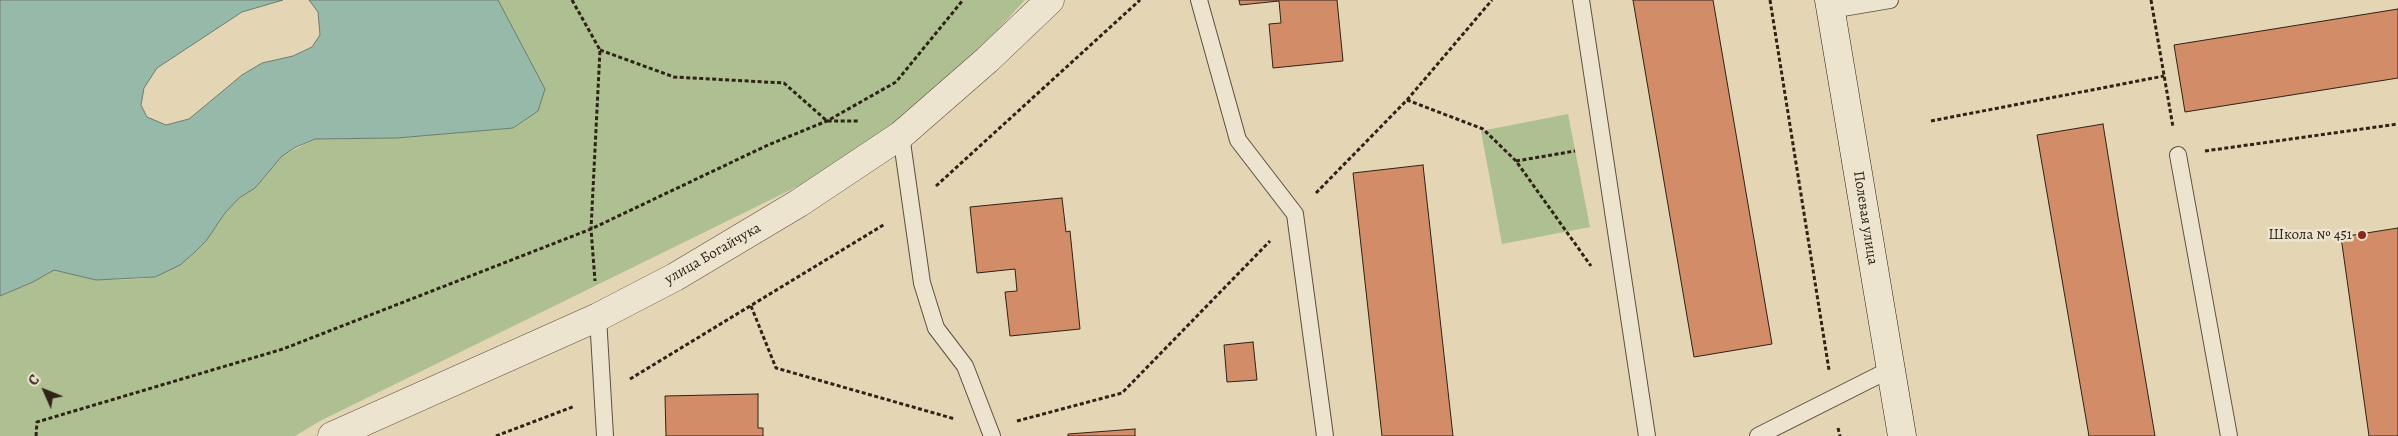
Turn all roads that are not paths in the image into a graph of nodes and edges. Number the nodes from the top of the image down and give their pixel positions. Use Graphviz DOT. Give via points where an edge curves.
graph roads {
  1 [pos="1050,0"];
  2 [pos="1199,0"];
  3 [pos="1581,0"];
  4 [pos="1890,0"];
  5 [pos="1830,5"];
  6 [pos="901,134"];
  7 [pos="2178,155"];
  8 [pos="598,317"];
  9 [pos="1891,369"];
  10 [pos="990,432"];
  11 [pos="332,436"];
  12 [pos="605,436"];
  13 [pos="1325,436"];
  14 [pos="1647,436"];
  15 [pos="1758,436"];
  16 [pos="1902,436"];
  17 [pos="2229,436"];
  1 -- 6 [label="street, улица Богайчука"];
  2 -- 13 [label="lane" via="1238,140 1295,214"];
  3 -- 14 [label="lane"];
  4 -- 5 [label="lane"];
  5 -- 9 [label="street, Полевая улица"];
  6 -- 8 [label="street, улица Богайчука" via="799,203 675,277"];
  6 -- 10 [label="lane" via="922,283 936,328 965,366"];
  7 -- 17 [label="lane"];
  8 -- 11 [label="street, улица Богайчука"];
  8 -- 12 [label="lane"];
  9 -- 15 [label="lane"];
  9 -- 16 [label="street, Полевая улица"];
}
